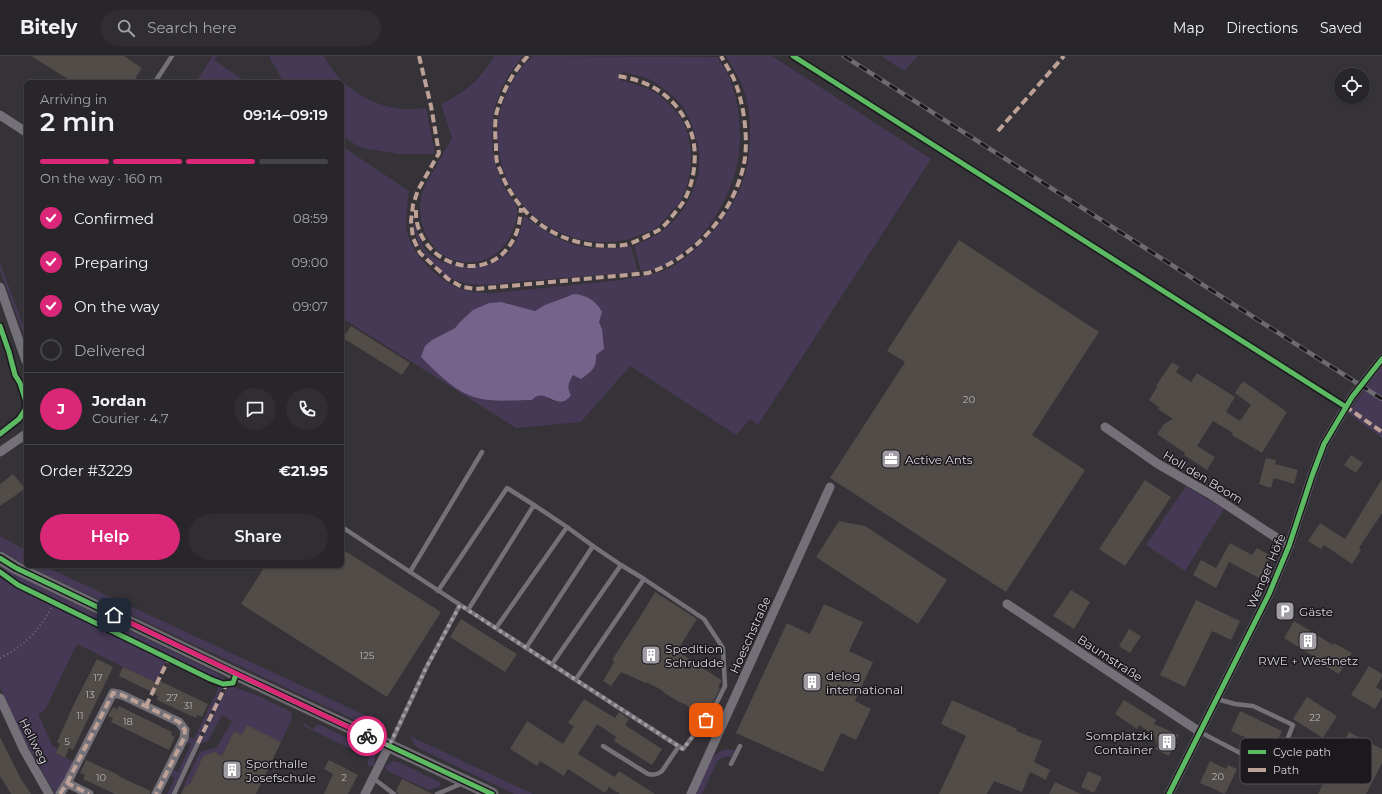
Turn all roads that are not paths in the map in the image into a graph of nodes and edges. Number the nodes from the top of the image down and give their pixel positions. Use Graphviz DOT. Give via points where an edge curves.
graph roads {
  1 [pos="172,56"];
  2 [pos="156,80"];
  3 [pos="0,115"];
  4 [pos="24,131"];
  5 [pos="0,287"];
  6 [pos="24,355"];
  7 [pos="1381,361"];
  8 [pos="1105,427"];
  9 [pos="24,435"];
  10 [pos="0,452"];
  11 [pos="482,452"];
  12 [pos="830,487"];
  13 [pos="534,505"];
  14 [pos="567,527"];
  15 [pos="344,529"];
  16 [pos="594,546"];
  17 [pos="1289,546"];
  18 [pos="0,558"];
  19 [pos="621,565"];
  20 [pos="410,572"];
  21 [pos="644,579"];
  22 [pos="438,591"];
  23 [pos="1007,604"];
  24 [pos="460,605"];
  25 [pos="468,610"];
  26 [pos="496,628"];
  27 [pos="526,648"];
  28 [pos="552,664"];
  29 [pos="576,680"];
  30 [pos="0,698"];
  31 [pos="1217,698"];
  32 [pos="1200,732"];
  33 [pos="1288,738"];
  34 [pos="198,743"];
  35 [pos="389,746"];
  36 [pos="602,746"];
  37 [pos="679,746"];
  38 [pos="740,746"];
  39 [pos="1240,753"];
  40 [pos="731,764"];
  41 [pos="373,778"];
  42 [pos="466,782"];
  43 [pos="67,783"];
  44 [pos="49,794"];
  45 [pos="60,794"];
  46 [pos="89,794"];
  47 [pos="156,794"];
  48 [pos="174,794"];
  49 [pos="365,794"];
  50 [pos="394,794"];
  51 [pos="437,794"];
  52 [pos="492,794"];
  53 [pos="691,794"];
  54 [pos="1169,794"];
  1 -- 2 [label="lane"];
  3 -- 4 [label="street"];
  5 -- 6 [label="street"];
  7 -- 17 [label="street, Wenger Höfe" via="1352,397 1324,444"];
  8 -- 17 [label="street, Holl den Boom" via="1158,464 1210,494"];
  9 -- 10 [label="street"];
  11 -- 20 [label="lane"];
  12 -- 53 [label="street, Hoeschstraße"];
  13 -- 14 [label="lane"];
  13 -- 22 [label="lane" via="507,488"];
  13 -- 25 [label="lane"];
  14 -- 16 [label="lane"];
  14 -- 26 [label="lane"];
  15 -- 20 [label="lane"];
  16 -- 19 [label="lane"];
  16 -- 27 [label="lane"];
  17 -- 31 [label="street, Wenger Höfe" via="1269,594"];
  18 -- 35 [label="main road" via="65,592"];
  19 -- 21 [label="lane"];
  19 -- 28 [label="lane"];
  20 -- 22 [label="lane"];
  21 -- 29 [label="lane"];
  21 -- 37 [label="lane" via="704,619 723,648 725,686 713,710 683,749"];
  22 -- 24 [label="lane"];
  23 -- 32 [label="street, Baumstraße"];
  24 -- 25 [label="lane"];
  24 -- 35 [label="lane" via="426,668"];
  25 -- 26 [label="lane"];
  26 -- 27 [label="lane"];
  27 -- 28 [label="lane"];
  28 -- 29 [label="lane"];
  29 -- 37 [label="lane"];
  30 -- 44 [label="street, Hellweg" via="24,750"];
  31 -- 32 [label="street, Wenger Höfe"];
  31 -- 33 [label="lane" via="1253,706 1293,725"];
  32 -- 39 [label="lane"];
  32 -- 54 [label="street, Wenger Höfe"];
  34 -- 48 [label="lane"];
  35 -- 41 [label="street"];
  35 -- 42 [label="main road"];
  36 -- 37 [label="lane" via="653,775 662,771"];
  38 -- 40 [label="lane"];
  41 -- 49 [label="street"];
  41 -- 50 [label="lane"];
  42 -- 51 [label="lane"];
  42 -- 52 [label="main road"];
  43 -- 45 [label="street"];
  43 -- 46 [label="street"];
  43 -- 47 [label="street" via="113,693 179,722 185,730 184,738"];
}
